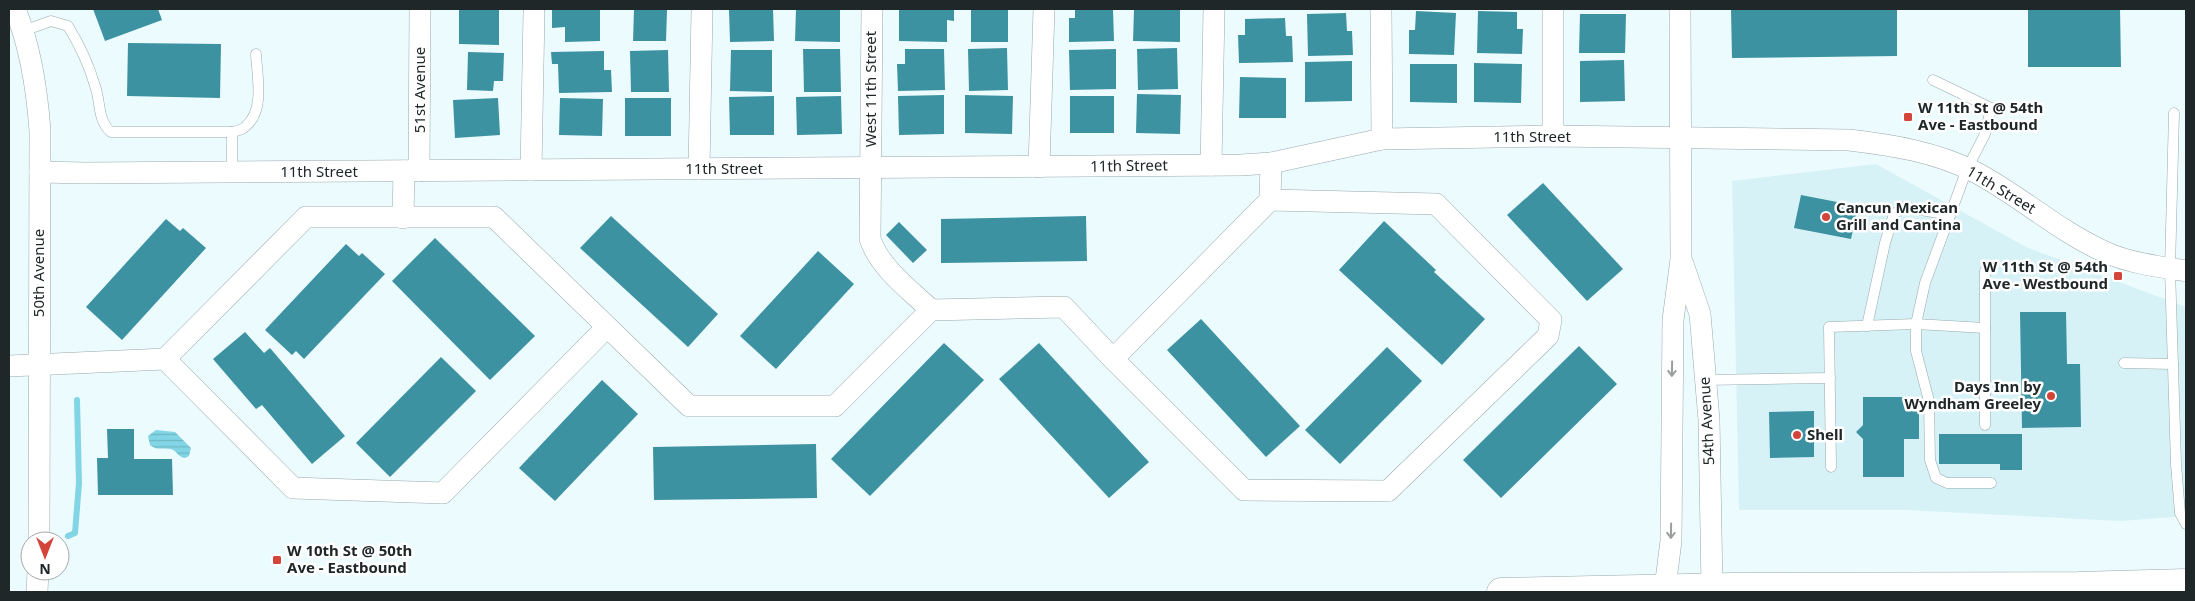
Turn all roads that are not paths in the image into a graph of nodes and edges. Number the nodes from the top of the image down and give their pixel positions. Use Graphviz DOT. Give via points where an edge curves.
graph roads {
  1 [pos="14,9"];
  2 [pos="420,9"];
  3 [pos="872,9"];
  4 [pos="1044,9"];
  5 [pos="1381,9"];
  6 [pos="1553,9"];
  7 [pos="1680,9"];
  8 [pos="1214,10"];
  9 [pos="702,11"];
  10 [pos="534,12"];
  11 [pos="23,31"];
  12 [pos="256,54"];
  13 [pos="1933,80"];
  14 [pos="2174,113"];
  15 [pos="232,132"];
  16 [pos="1553,136"];
  17 [pos="1382,139"];
  18 [pos="1680,139"];
  19 [pos="1271,163"];
  20 [pos="1211,165"];
  21 [pos="1039,167"];
  22 [pos="870,168"];
  23 [pos="699,169"];
  24 [pos="1967,169"];
  25 [pos="531,170"];
  26 [pos="411,171"];
  27 [pos="40,172"];
  28 [pos="232,172"];
  29 [pos="1270,200"];
  30 [pos="1950,215"];
  31 [pos="403,218"];
  32 [pos="1681,259"];
  33 [pos="2178,270"];
  34 [pos="1985,271"];
  35 [pos="931,310"];
  36 [pos="1916,324"];
  37 [pos="1867,326"];
  38 [pos="606,328"];
  39 [pos="1985,328"];
  40 [pos="165,359"];
  41 [pos="1113,359"];
  42 [pos="2124,363"];
  43 [pos="2173,364"];
  44 [pos="38,365"];
  45 [pos="9,366"];
  46 [pos="1830,378"];
  47 [pos="1705,380"];
  48 [pos="1985,425"];
  49 [pos="1831,467"];
  50 [pos="1991,483"];
  51 [pos="2186,524"];
  52 [pos="39,531"];
  53 [pos="2186,583"];
  54 [pos="1712,587"];
  55 [pos="1665,588"];
  56 [pos="2081,589"];
  57 [pos="1501,592"];
  1 -- 11 [label="street, 50th Avenue"];
  2 -- 26 [label="street, 51st Avenue"];
  3 -- 22 [label="street, West 11th Street"];
  4 -- 21 [label="street"];
  5 -- 17 [label="street"];
  6 -- 16 [label="street"];
  7 -- 18 [label="street, 54th Avenue"];
  8 -- 20 [label="street"];
  9 -- 23 [label="street"];
  10 -- 25 [label="street"];
  11 -- 15 [label="lane" via="51,21 68,26 95,85 104,126 111,132"];
  11 -- 27 [label="street, 50th Avenue" via="37,90"];
  12 -- 15 [label="lane" via="257,108 245,128"];
  13 -- 24 [label="lane" via="1991,108 1984,134"];
  14 -- 33 [label="lane"];
  15 -- 28 [label="lane"];
  16 -- 17 [label="street, 11th Street"];
  16 -- 18 [label="street, 11th Street"];
  17 -- 19 [label="street, 11th Street"];
  18 -- 24 [label="street, 11th Street" via="1849,140 1895,146"];
  18 -- 32 [label="street, 54th Avenue"];
  19 -- 20 [label="street, 11th Street"];
  19 -- 29 [label="street"];
  20 -- 21 [label="street, 11th Street"];
  21 -- 22 [label="street, 11th Street"];
  22 -- 23 [label="street, 11th Street"];
  22 -- 35 [label="street, West 11th Street" via="870,239 874,252"];
  23 -- 25 [label="street, 11th Street"];
  24 -- 30 [label="lane"];
  24 -- 33 [label="street, 11th Street" via="2105,252"];
  25 -- 26 [label="street, 11th Street"];
  26 -- 28 [label="street, 11th Street"];
  26 -- 31 [label="street, 51st Avenue"];
  27 -- 28 [label="street, 11th Street"];
  27 -- 44 [label="street, 50th Avenue"];
  29 -- 41 [label="street"];
  29 -- 41 [label="street" via="1436,204 1551,320 1548,336 1388,491 1244,490"];
  30 -- 36 [label="lane" via="1925,283"];
  30 -- 37 [label="lane" via="1904,208 1894,214"];
  31 -- 38 [label="street" via="494,217"];
  31 -- 40 [label="street" via="306,217"];
  32 -- 47 [label="street, 54th Avenue" via="1700,314"];
  32 -- 55 [label="street, 54th Avenue, one-way" via="1673,320 1671,540"];
  33 -- 43 [label="lane"];
  34 -- 39 [label="lane"];
  35 -- 38 [label="street" via="835,406 689,406"];
  35 -- 41 [label="street" via="1064,307"];
  36 -- 37 [label="lane"];
  36 -- 39 [label="lane"];
  36 -- 50 [label="lane" via="1916,351 1929,401 1930,460 1936,478 1947,483"];
  37 -- 46 [label="lane" via="1829,327"];
  38 -- 40 [label="street" via="443,492 293,488"];
  39 -- 48 [label="lane"];
  40 -- 44 [label="street"];
  42 -- 43 [label="lane"];
  43 -- 51 [label="lane" via="2176,464 2180,513"];
  44 -- 45 [label="street"];
  44 -- 52 [label="street, 50th Avenue"];
  46 -- 47 [label="lane"];
  46 -- 49 [label="lane"];
  47 -- 54 [label="street, 54th Avenue" via="1709,420"];
  53 -- 56 [label="main road"];
  54 -- 55 [label="main road"];
  54 -- 56 [label="main road"];
  55 -- 57 [label="main road"];
}
